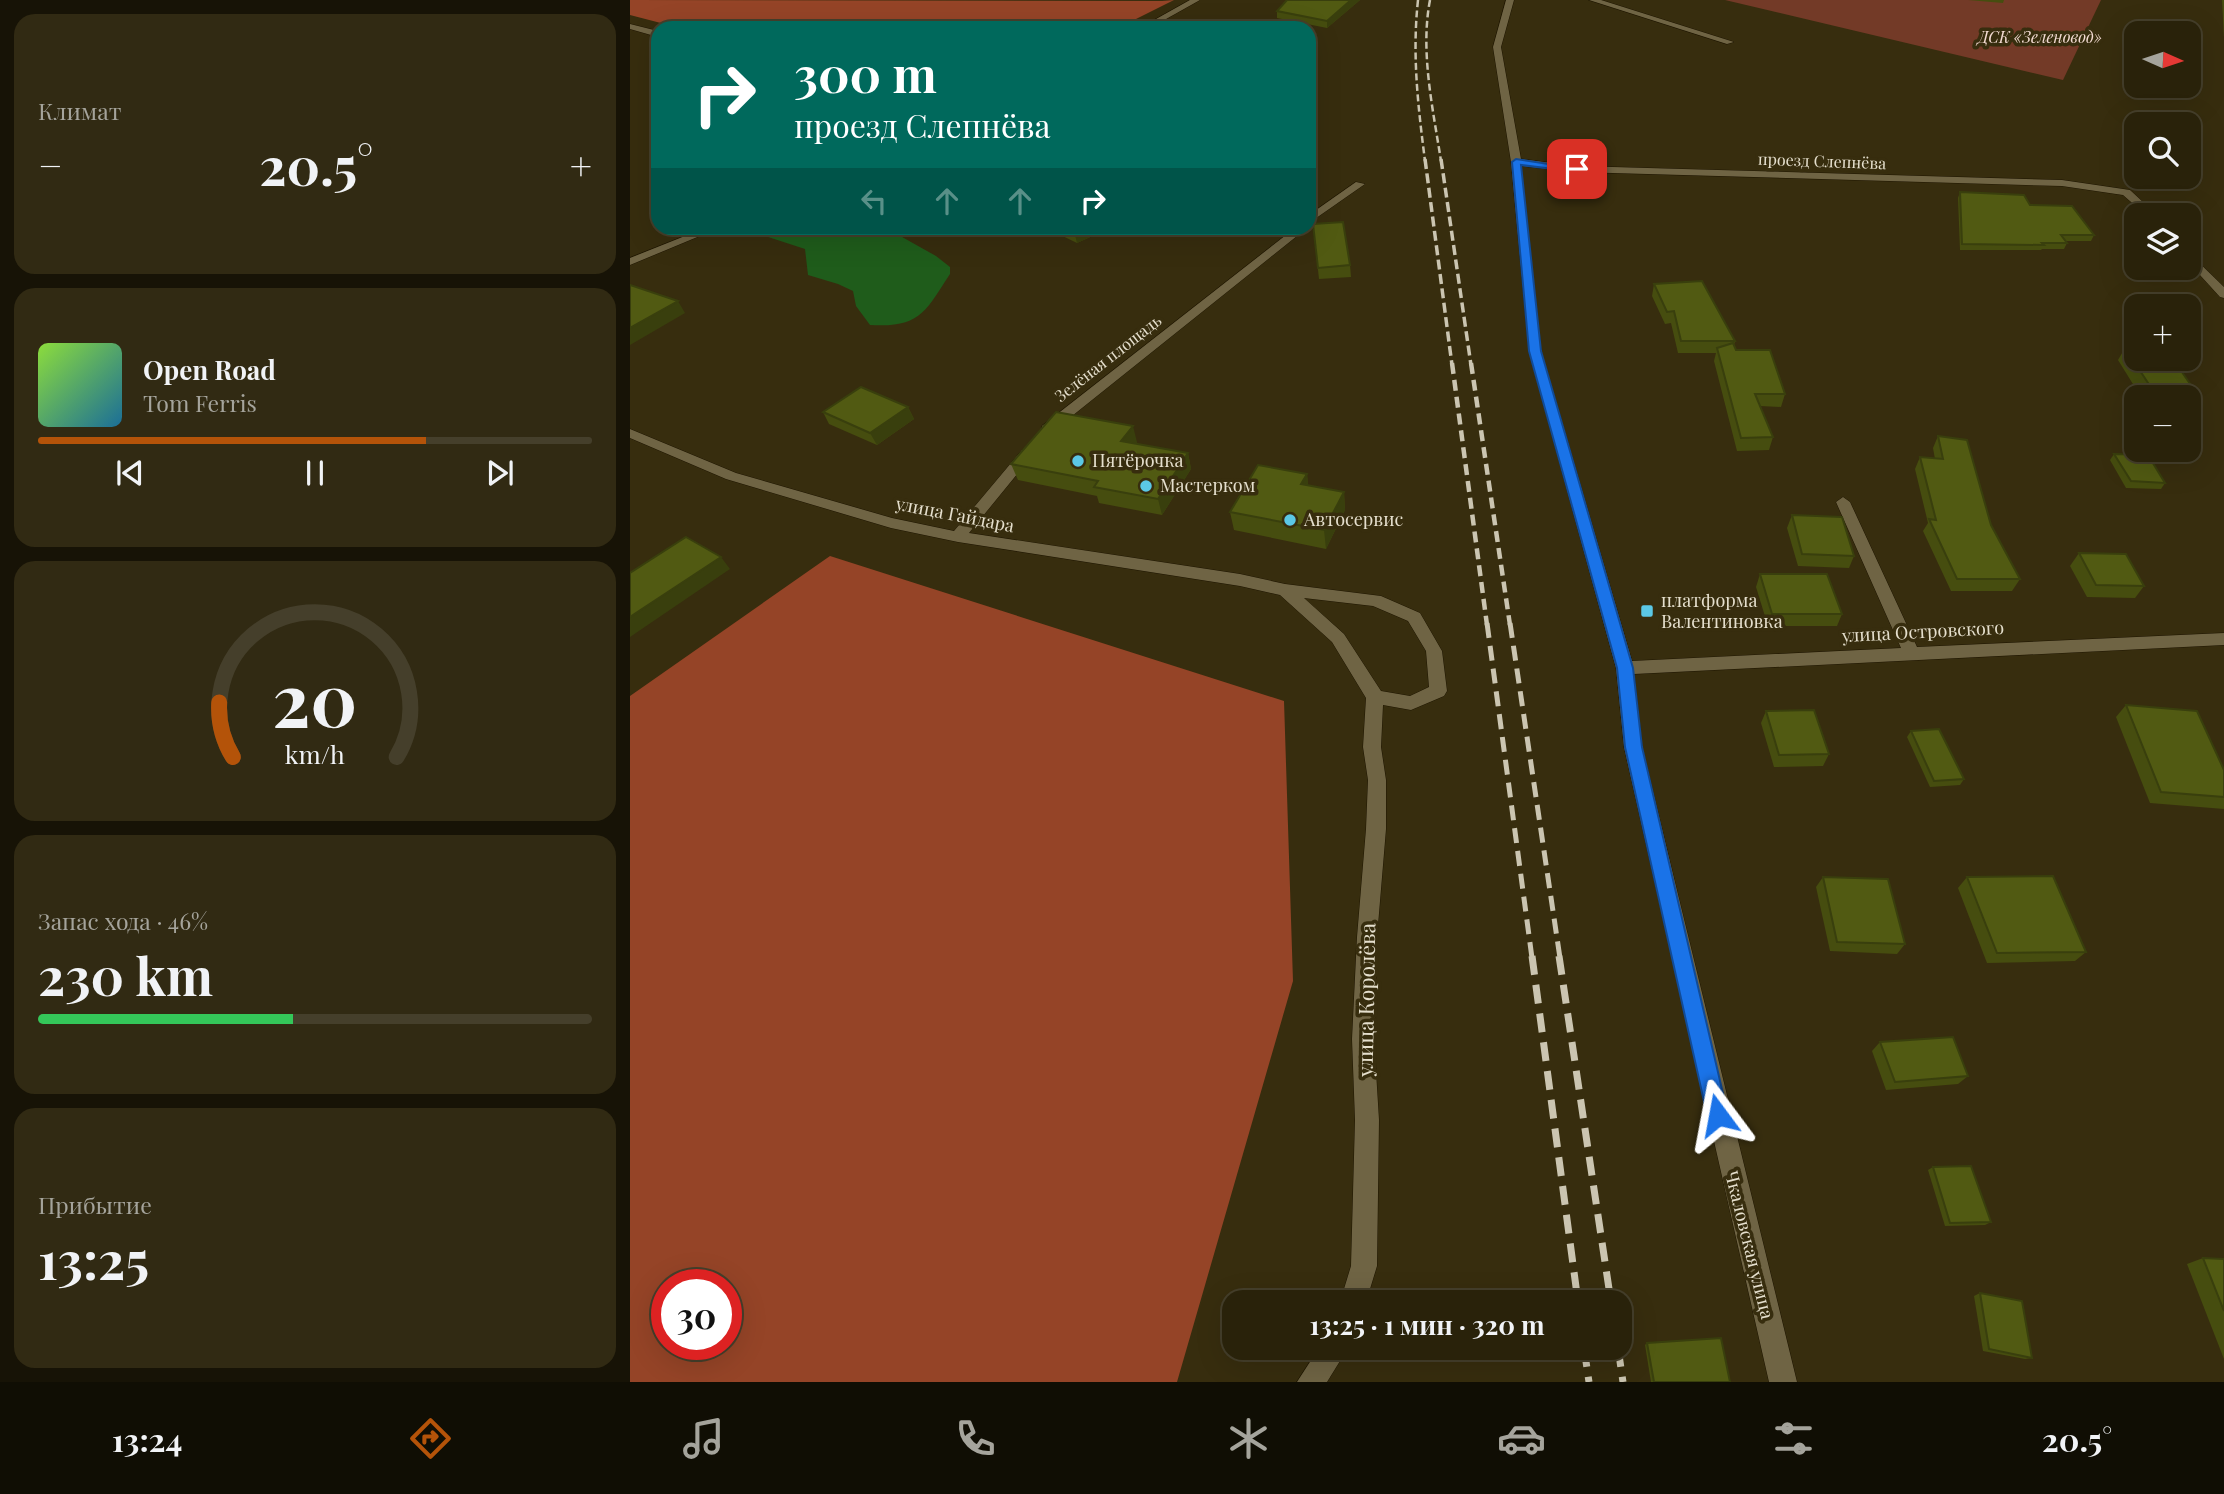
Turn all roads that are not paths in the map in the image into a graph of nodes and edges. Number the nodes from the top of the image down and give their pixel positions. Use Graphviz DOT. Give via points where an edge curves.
graph roads {
  1 [pos="1196,0"];
  2 [pos="1510,0"];
  3 [pos="1593,0"];
  4 [pos="1157,21"];
  5 [pos="630,26"];
  6 [pos="651,32"];
  7 [pos="1730,42"];
  8 [pos="1516,162"];
  9 [pos="1360,184"];
  10 [pos="2138,203"];
  11 [pos="1316,215"];
  12 [pos="696,235"];
  13 [pos="1292,235"];
  14 [pos="630,262"];
  15 [pos="2201,269"];
  16 [pos="2224,294"];
  17 [pos="630,433"];
  18 [pos="1843,502"];
  19 [pos="958,537"];
  20 [pos="1285,590"];
  21 [pos="2224,639"];
  22 [pos="1912,654"];
  23 [pos="1625,668"];
  24 [pos="1375,697"];
  25 [pos="1357,1290"];
  26 [pos="1327,1360"];
  27 [pos="1311,1382"];
  28 [pos="1783,1382"];
  1 -- 4 [label="street"];
  2 -- 8 [label="street, Чкаловская улица" via="1497,47"];
  3 -- 7 [label="street"];
  5 -- 6 [label="street"];
  8 -- 10 [label="street, проезд Слепнёва" via="1577,169 2062,183 2126,192"];
  8 -- 23 [label="street, Чкаловская улица" via="1535,351"];
  9 -- 11 [label="street"];
  12 -- 14 [label="street"];
  13 -- 19 [label="street, Зелёная площадь" via="1044,431"];
  15 -- 16 [label="street"];
  17 -- 19 [label="street, улица Гайдара" via="731,475 891,523"];
  18 -- 22 [label="street"];
  19 -- 20 [label="street, улица Гайдара"];
  20 -- 24 [label="street" via="1338,638"];
  20 -- 24 [label="street, улица Гайдара" via="1375,600 1414,618 1434,651 1438,691 1410,703"];
  21 -- 22 [label="street, улица Островского"];
  22 -- 23 [label="street, улица Островского"];
  23 -- 28 [label="street, Чкаловская улица" via="1636,760"];
  24 -- 25 [label="street, улица Королёва" via="1376,829 1363,1039 1367,1120 1364,1266"];
  26 -- 27 [label="street"];
}
